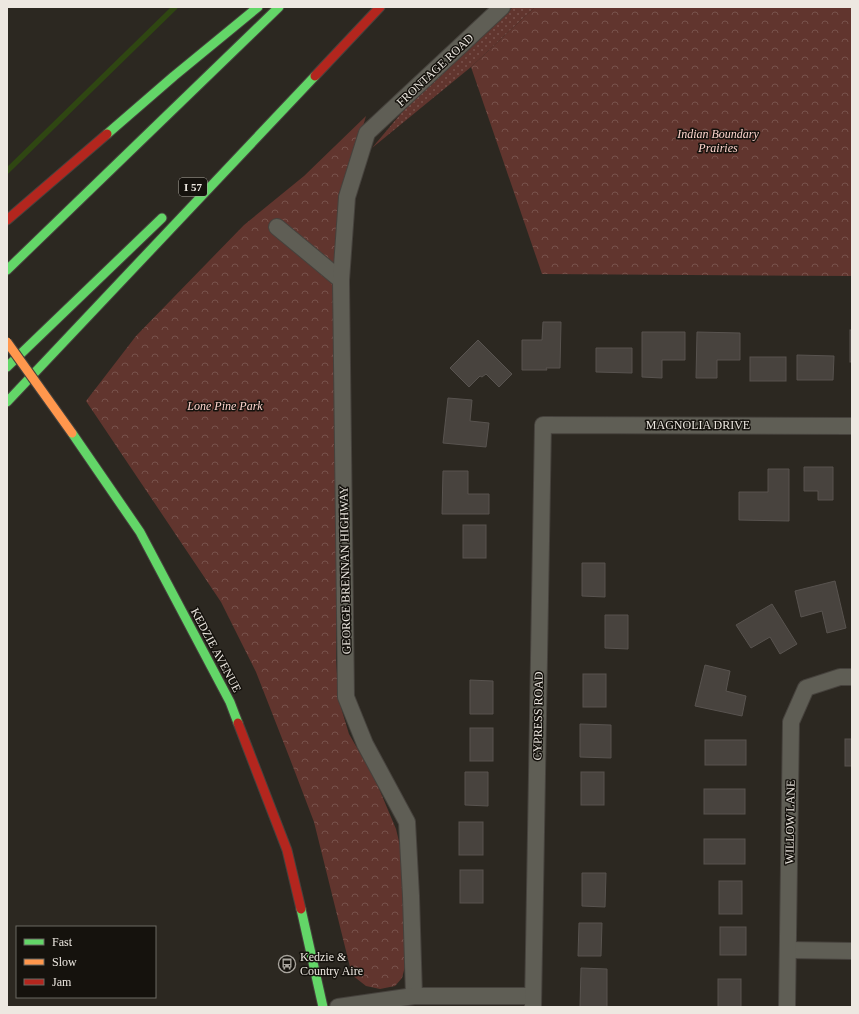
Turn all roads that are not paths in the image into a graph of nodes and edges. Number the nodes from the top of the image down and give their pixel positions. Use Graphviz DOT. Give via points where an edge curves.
graph roads {
  1 [pos="258,7"];
  2 [pos="279,7"];
  3 [pos="380,7"];
  4 [pos="502,7"];
  5 [pos="367,133"];
  6 [pos="236,146"];
  7 [pos="168,212"];
  8 [pos="7,220"];
  9 [pos="277,227"];
  10 [pos="7,270"];
  11 [pos="341,280"];
  12 [pos="7,342"];
  13 [pos="7,367"];
  14 [pos="7,402"];
  15 [pos="544,425"];
  16 [pos="852,426"];
  17 [pos="852,677"];
  18 [pos="788,950"];
  19 [pos="852,951"];
  20 [pos="414,996"];
  21 [pos="533,1002"];
  22 [pos="323,1007"];
  23 [pos="338,1007"];
  24 [pos="787,1007"];
  1 -- 8 [label="main road"];
  2 -- 10 [label="main road"];
  3 -- 6 [label="main road"];
  3 -- 14 [label="main road"];
  4 -- 5 [label="street, FRONTAGE ROAD"];
  5 -- 11 [label="street, GEORGE BRENNAN HIGHWAY" via="347,198"];
  7 -- 13 [label="main road"];
  9 -- 11 [label="street"];
  11 -- 20 [label="street, GEORGE BRENNAN HIGHWAY" via="346,697 365,744 407,822"];
  12 -- 22 [label="main road, KEDZIE AVENUE, bridge" via="140,532 230,702 287,850"];
  15 -- 16 [label="street, MAGNOLIA DRIVE"];
  15 -- 21 [label="street, CYPRESS ROAD"];
  17 -- 18 [label="street, WILLOW LANE" via="840,677 806,688 791,722"];
  18 -- 19 [label="street"];
  18 -- 24 [label="street, WILLOW LANE"];
  20 -- 21 [label="street"];
  20 -- 23 [label="street"];
}
